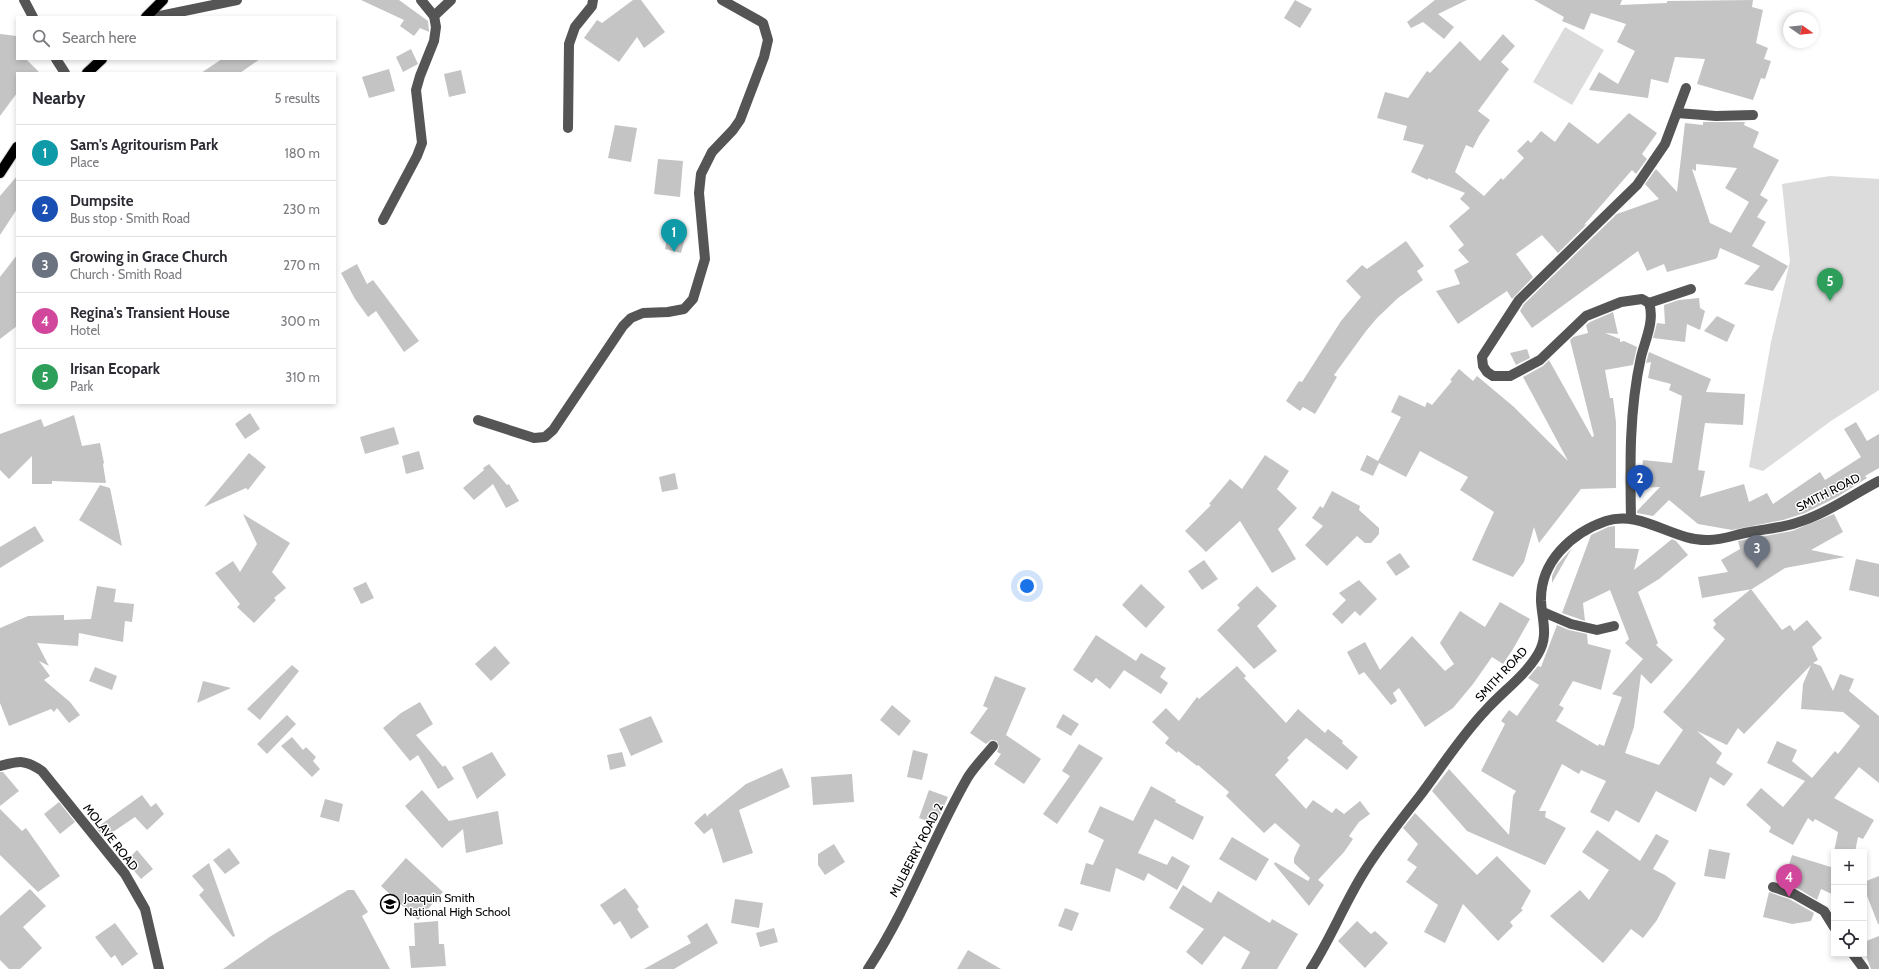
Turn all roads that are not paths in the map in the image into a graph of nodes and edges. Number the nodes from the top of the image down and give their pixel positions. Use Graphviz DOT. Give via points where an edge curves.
graph roads {
  1 [pos="24,0"];
  2 [pos="163,0"];
  3 [pos="237,0"];
  4 [pos="421,0"];
  5 [pos="451,0"];
  6 [pos="593,0"];
  7 [pos="722,0"];
  8 [pos="32,16"];
  9 [pos="147,16"];
  10 [pos="160,16"];
  11 [pos="434,16"];
  12 [pos="57,60"];
  13 [pos="101,60"];
  14 [pos="64,72"];
  15 [pos="88,72"];
  16 [pos="1686,88"];
  17 [pos="1677,113"];
  18 [pos="1753,115"];
  19 [pos="568,128"];
  20 [pos="16,149"];
  21 [pos="0,172"];
  22 [pos="383,220"];
  23 [pos="1691,289"];
  24 [pos="1648,303"];
  25 [pos="478,420"];
  26 [pos="1879,481"];
  27 [pos="1631,519"];
  28 [pos="1543,612"];
  29 [pos="1614,626"];
  30 [pos="993,746"];
  31 [pos="0,766"];
  32 [pos="1773,887"];
  33 [pos="1831,922"];
  34 [pos="1855,957"];
  35 [pos="159,969"];
  36 [pos="868,969"];
  37 [pos="1311,969"];
  38 [pos="1864,969"];
  1 -- 8 [label="street"];
  2 -- 9 [label="main road"];
  3 -- 10 [label="street"];
  4 -- 11 [label="street"];
  5 -- 11 [label="street"];
  6 -- 19 [label="street" via="592,6 575,27 569,44"];
  7 -- 25 [label="street" via="763,23 768,40 740,120 712,152 701,174 699,193 705,259 693,299 684,309 642,313 627,322 554,430 545,437 534,438"];
  11 -- 22 [label="street" via="434,41 416,90 422,143"];
  12 -- 14 [label="street"];
  13 -- 15 [label="main road"];
  16 -- 17 [label="street"];
  17 -- 18 [label="street"];
  17 -- 24 [label="street" via="1665,144 1637,185 1519,300 1482,357 1483,366 1493,376 1510,376 1540,360 1586,316 1621,302 1642,299"];
  20 -- 21 [label="main road"];
  23 -- 24 [label="street"];
  24 -- 27 [label="street" via="1651,318 1635,387 1632,413"];
  26 -- 27 [label="street, SMITH ROAD" via="1796,524 1708,540 1681,536"];
  27 -- 28 [label="street, SMITH ROAD" via="1608,520 1566,544 1546,571 1542,583"];
  28 -- 29 [label="street" via="1571,624 1596,630"];
  28 -- 37 [label="street, SMITH ROAD" via="1544,644 1538,655 1522,675 1476,721 1388,838 1364,872"];
  30 -- 36 [label="street, MULBERRY ROAD 2" via="969,776 887,939"];
  31 -- 35 [label="street, MOLAVE ROAD" via="25,761 42,770 125,874 145,909"];
  32 -- 33 [label="street" via="1794,894 1824,911"];
  34 -- 38 [label="street"];
}
